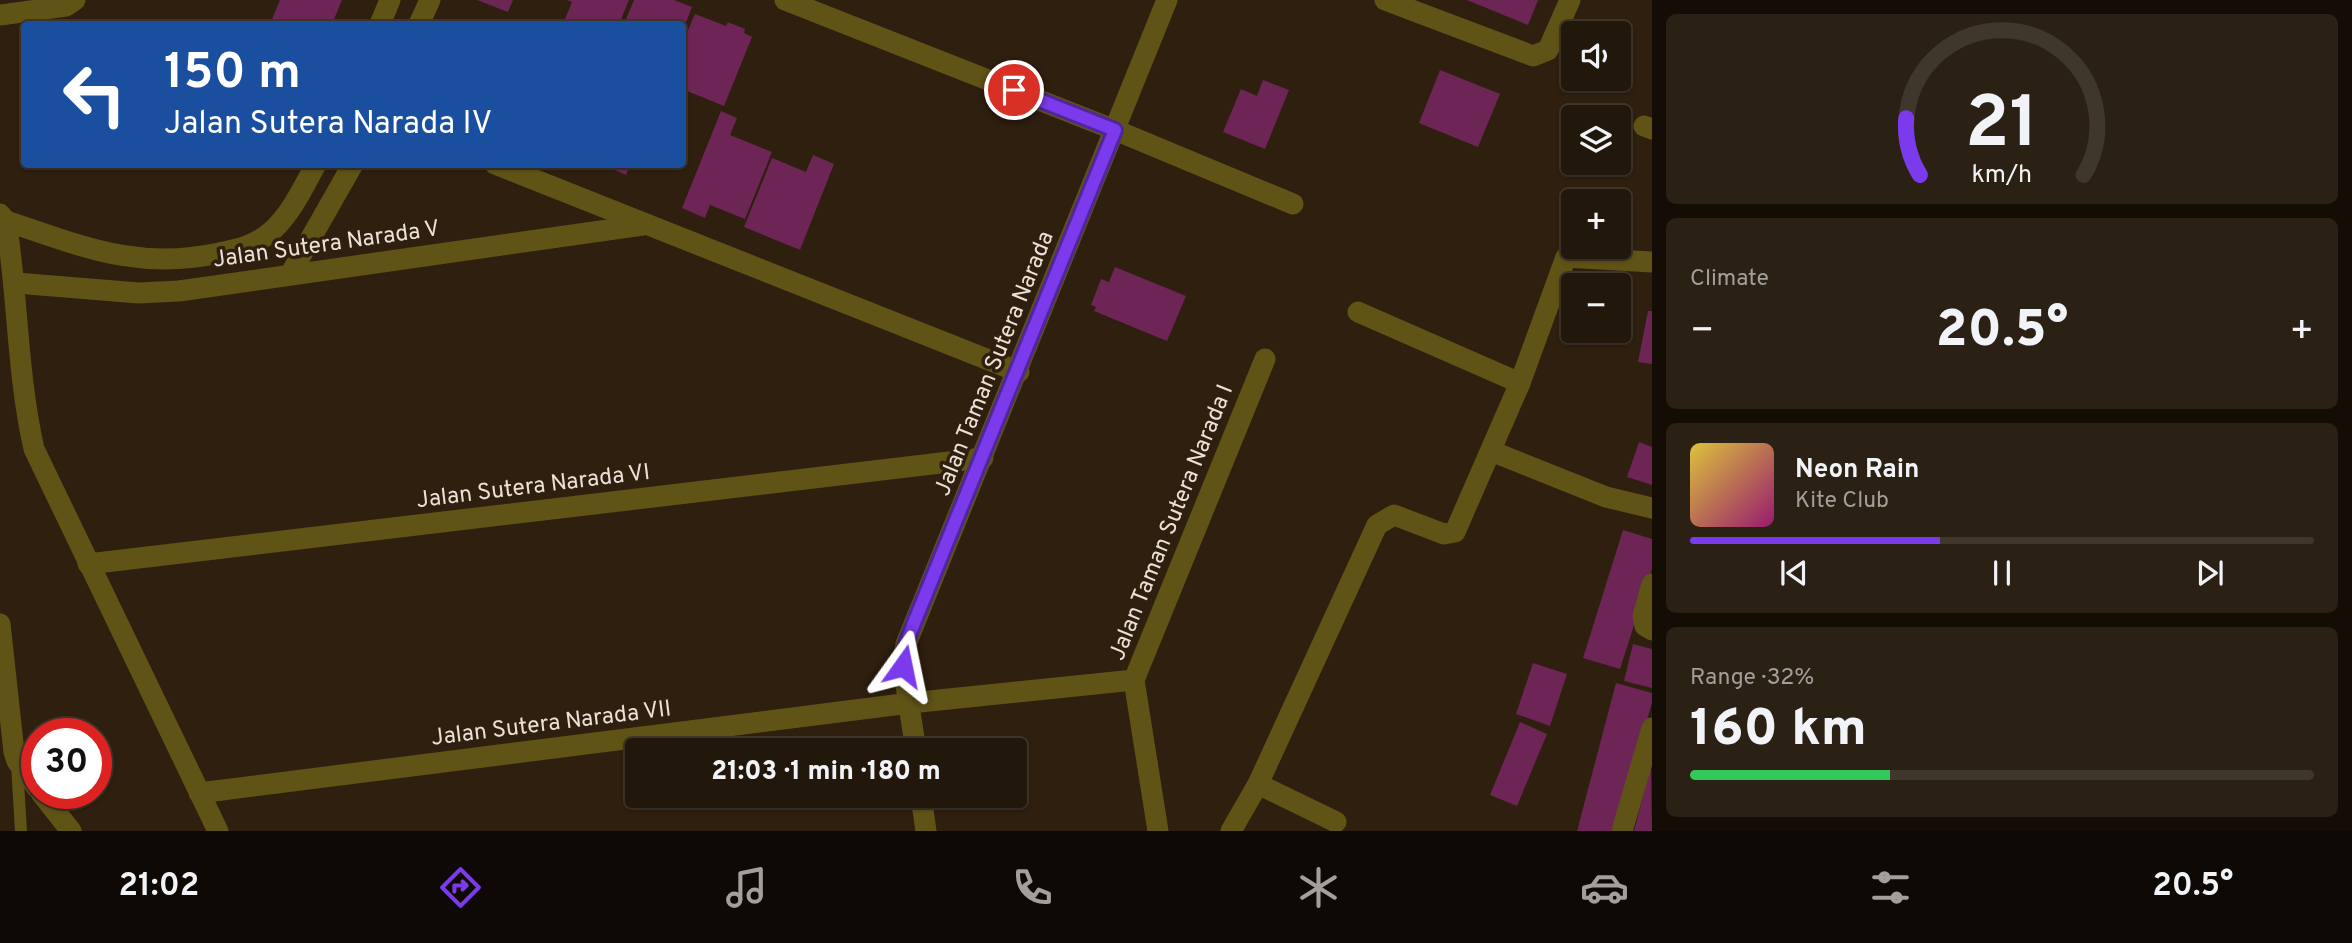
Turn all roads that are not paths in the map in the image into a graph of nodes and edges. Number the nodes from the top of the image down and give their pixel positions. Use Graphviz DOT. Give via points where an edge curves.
graph roads {
  1 [pos="75,0"];
  2 [pos="390,0"];
  3 [pos="430,0"];
  4 [pos="785,0"];
  5 [pos="1167,0"];
  6 [pos="1385,0"];
  7 [pos="1570,0"];
  8 [pos="0,15"];
  9 [pos="381,21"];
  10 [pos="420,21"];
  11 [pos="1115,130"];
  12 [pos="314,168"];
  13 [pos="351,168"];
  14 [pos="505,168"];
  15 [pos="1293,204"];
  16 [pos="3,217"];
  17 [pos="643,225"];
  18 [pos="1652,262"];
  19 [pos="290,273"];
  20 [pos="16,283"];
  21 [pos="1358,312"];
  22 [pos="1265,359"];
  23 [pos="1019,372"];
  24 [pos="1520,383"];
  25 [pos="1492,452"];
  26 [pos="983,458"];
  27 [pos="1652,508"];
  28 [pos="88,565"];
  29 [pos="1652,584"];
  30 [pos="0,624"];
  31 [pos="1652,630"];
  32 [pos="1134,680"];
  33 [pos="910,702"];
  34 [pos="1652,728"];
  35 [pos="914,738"];
  36 [pos="17,761"];
  37 [pos="21,766"];
  38 [pos="1258,784"];
  39 [pos="199,793"];
  40 [pos="923,808"];
  41 [pos="54,809"];
  42 [pos="1336,822"];
  43 [pos="21,831"];
  44 [pos="71,831"];
  45 [pos="218,831"];
  46 [pos="926,831"];
  47 [pos="1158,831"];
  48 [pos="1231,831"];
  49 [pos="1622,831"];
  1 -- 8 [label="street" via="66,6"];
  2 -- 9 [label="street"];
  3 -- 10 [label="street"];
  4 -- 11 [label="street"];
  5 -- 11 [label="street, Jalan Taman Sutera Narada"];
  6 -- 7 [label="street" via="1525,54 1541,55 1548,50"];
  11 -- 15 [label="street"];
  11 -- 23 [label="street, Jalan Taman Sutera Narada"];
  12 -- 16 [label="street" via="295,205 271,231 247,247 201,257 151,261 107,255"];
  13 -- 19 [label="street"];
  14 -- 17 [label="street, Jalan Sutera Narada V"];
  16 -- 20 [label="street"];
  17 -- 19 [label="street, Jalan Sutera Narada V"];
  17 -- 23 [label="street, Jalan Sutera Narada V"];
  18 -- 24 [label="street" via="1566,257"];
  19 -- 20 [label="street, Jalan Sutera Narada V" via="139,293"];
  20 -- 28 [label="street" via="25,408 34,449"];
  21 -- 24 [label="street"];
  22 -- 32 [label="street, Jalan Taman Sutera Narada I"];
  23 -- 26 [label="street, Jalan Taman Sutera Narada"];
  24 -- 25 [label="street"];
  25 -- 27 [label="street" via="1606,497"];
  25 -- 38 [label="street" via="1455,531 1444,534 1394,515 1377,525"];
  26 -- 28 [label="street, Jalan Sutera Narada VI"];
  26 -- 33 [label="street, Jalan Taman Sutera Narada" via="906,644 903,666"];
  28 -- 39 [label="street"];
  29 -- 31 [label="street" via="1643,616 1645,626"];
  30 -- 36 [label="street"];
  32 -- 33 [label="street, Jalan Sutera Narada VII"];
  32 -- 47 [label="street, Jalan Taman Sutera Narada I"];
  33 -- 35 [label="street, Jalan Taman Sutera Narada"];
  33 -- 39 [label="street, Jalan Sutera Narada VII"];
  34 -- 49 [label="street"];
  36 -- 37 [label="street"];
  36 -- 43 [label="lane"];
  38 -- 42 [label="street"];
  38 -- 48 [label="street"];
  39 -- 45 [label="street"];
  40 -- 46 [label="street"];
  41 -- 44 [label="street"];
}
